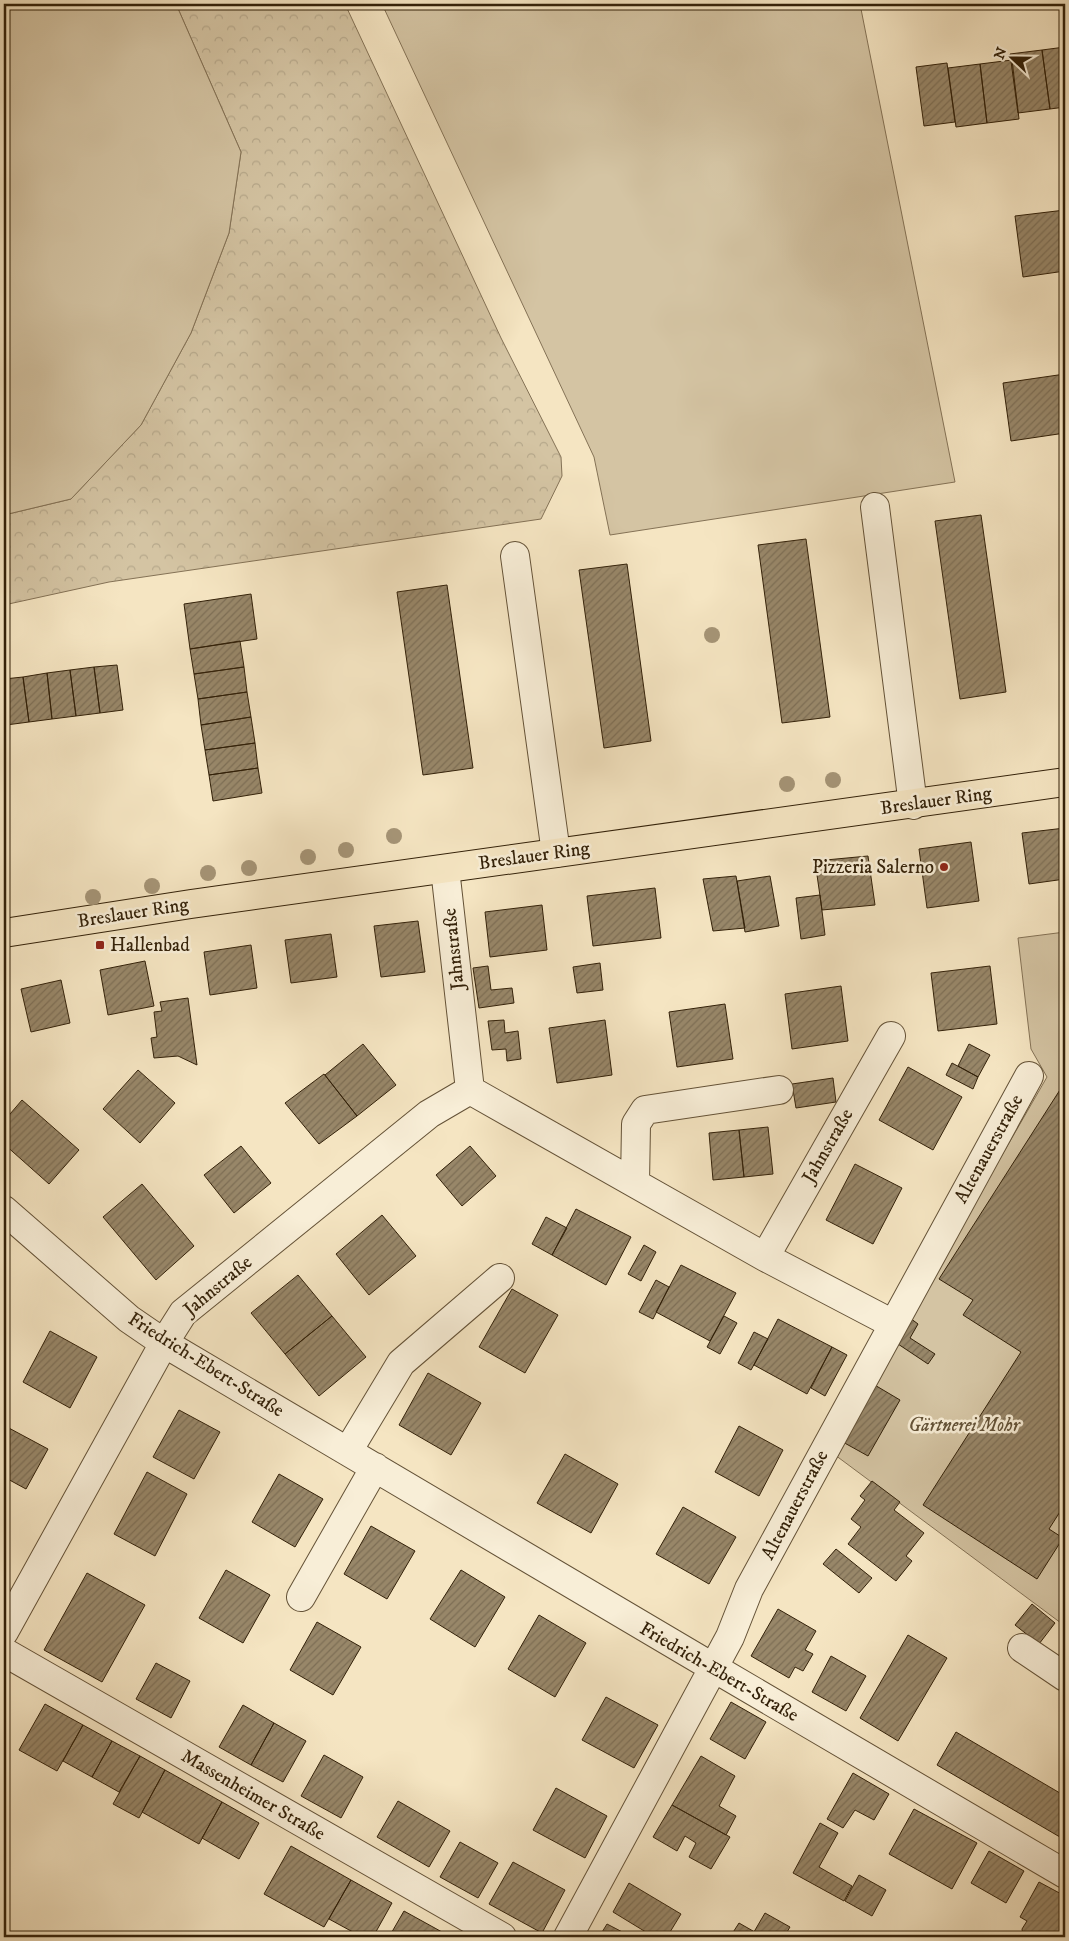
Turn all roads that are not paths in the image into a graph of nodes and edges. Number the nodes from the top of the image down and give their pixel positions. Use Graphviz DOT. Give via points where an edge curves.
graph roads {
  1 [pos="875,507"];
  2 [pos="515,556"];
  3 [pos="1065,782"];
  4 [pos="913,805"];
  5 [pos="556,853"];
  6 [pos="445,869"];
  7 [pos="4,933"];
  8 [pos="891,1036"];
  9 [pos="1029,1076"];
  10 [pos="470,1090"];
  11 [pos="778,1090"];
  12 [pos="635,1183"];
  13 [pos="4,1210"];
  14 [pos="765,1256"];
  15 [pos="500,1278"];
  16 [pos="893,1324"];
  17 [pos="164,1343"];
  18 [pos="348,1451"];
  19 [pos="375,1467"];
  20 [pos="301,1597"];
  21 [pos="4,1632"];
  22 [pos="1022,1648"];
  23 [pos="4,1652"];
  24 [pos="714,1668"];
  25 [pos="1065,1678"];
  26 [pos="1065,1874"];
  27 [pos="502,1937"];
  28 [pos="568,1937"];
  1 -- 4 [label="street"];
  2 -- 5 [label="street"];
  3 -- 4 [label="main road, Breslauer Ring"];
  4 -- 5 [label="main road, Breslauer Ring"];
  5 -- 6 [label="main road, Breslauer Ring"];
  6 -- 7 [label="main road, Breslauer Ring"];
  6 -- 10 [label="street, Jahnstraße"];
  8 -- 14 [label="street, Jahnstraße"];
  9 -- 16 [label="street, Altenauerstraße"];
  10 -- 12 [label="street"];
  10 -- 17 [label="street, Jahnstraße" via="429,1114 183,1313"];
  11 -- 12 [label="street" via="644,1110 636,1124"];
  12 -- 14 [label="street"];
  13 -- 17 [label="street, Friedrich-Ebert-Straße" via="129,1319"];
  14 -- 16 [label="street"];
  15 -- 18 [label="street" via="402,1363"];
  16 -- 24 [label="street, Altenauerstraße" via="750,1589"];
  17 -- 18 [label="street, Friedrich-Ebert-Straße"];
  17 -- 21 [label="street, Jahnstraße"];
  18 -- 19 [label="street, Friedrich-Ebert-Straße"];
  19 -- 20 [label="street"];
  19 -- 24 [label="street, Friedrich-Ebert-Straße"];
  22 -- 25 [label="street"];
  23 -- 27 [label="street, Massenheimer Straße"];
  24 -- 26 [label="street, Friedrich-Ebert-Straße"];
  24 -- 28 [label="street, Altenauerstraße"];
}
